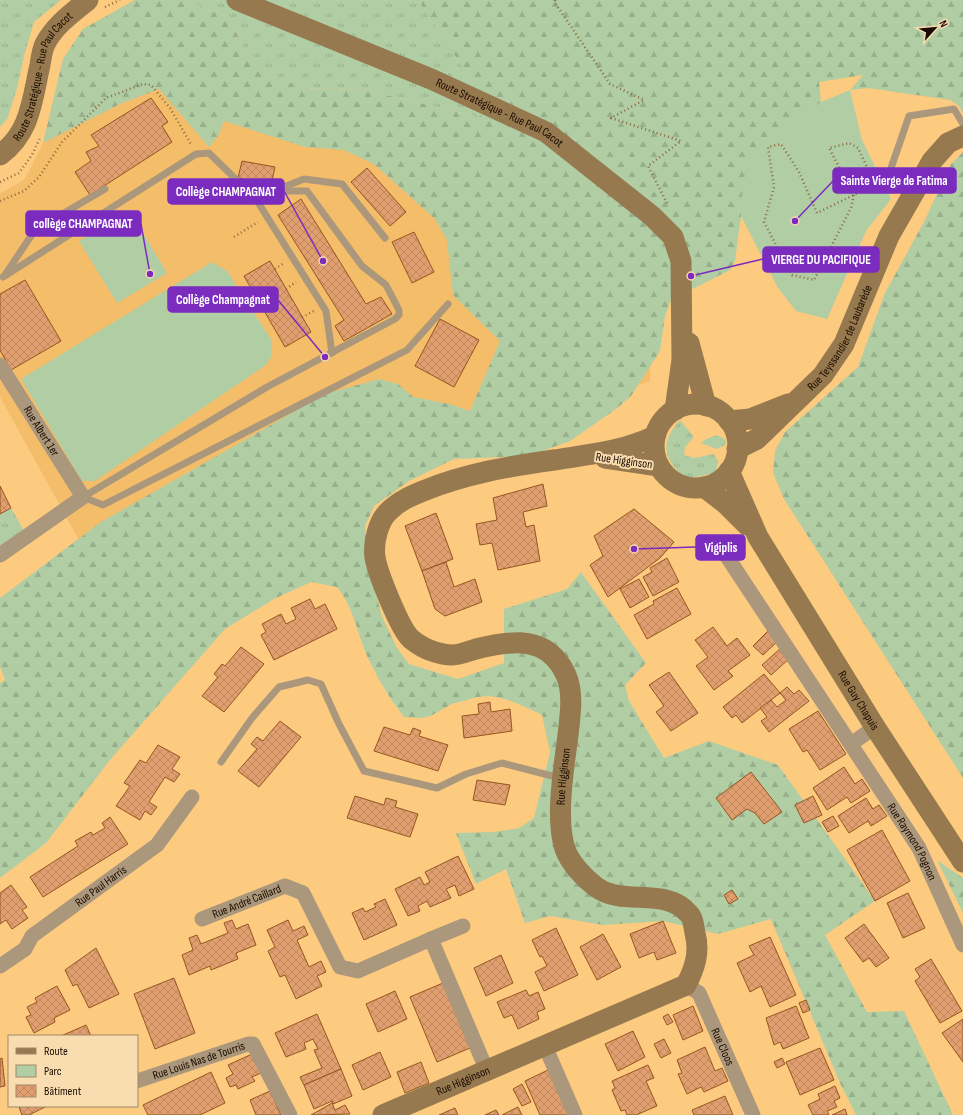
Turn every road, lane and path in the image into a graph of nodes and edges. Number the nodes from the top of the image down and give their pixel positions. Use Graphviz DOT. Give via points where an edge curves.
graph roads {
  1 [pos="120,0"];
  2 [pos="238,0"];
  3 [pos="555,0"];
  4 [pos="95,4"];
  5 [pos="962,124"];
  6 [pos="41,132"];
  7 [pos="196,154"];
  8 [pos="0,155"];
  9 [pos="890,171"];
  10 [pos="0,182"];
  11 [pos="875,184"];
  12 [pos="105,189"];
  13 [pos="276,191"];
  14 [pos="854,195"];
  15 [pos="256,199"];
  16 [pos="0,201"];
  17 [pos="670,210"];
  18 [pos="267,217"];
  19 [pos="234,237"];
  20 [pos="385,238"];
  21 [pos="2,278"];
  22 [pos="448,304"];
  23 [pos="682,307"];
  24 [pos="332,353"];
  25 [pos="0,365"];
  26 [pos="801,398"];
  27 [pos="706,406"];
  28 [pos="675,410"];
  29 [pos="728,420"];
  30 [pos="655,436"];
  31 [pos="737,449"];
  32 [pos="589,456"];
  33 [pos="659,466"];
  34 [pos="729,471"];
  35 [pos="704,487"];
  36 [pos="83,497"];
  37 [pos="758,537"];
  38 [pos="0,555"];
  39 [pos="726,555"];
  40 [pos="875,727"];
  41 [pos="851,744"];
  42 [pos="221,762"];
  43 [pos="562,778"];
  44 [pos="192,797"];
  45 [pos="963,862"];
  46 [pos="202,919"];
  47 [pos="463,926"];
  48 [pos="431,939"];
  49 [pos="963,945"];
  50 [pos="0,966"];
  51 [pos="686,985"];
  52 [pos="545,1046"];
  53 [pos="487,1071"];
  54 [pos="138,1081"];
  55 [pos="290,1115"];
  56 [pos="383,1115"];
  57 [pos="575,1115"];
  58 [pos="753,1115"];
  1 -- 4 [label="path"];
  2 -- 23 [label="street, Route Stratégique - Rue Paul Cacot" via="431,79 546,132 652,216 674,237 681,261"];
  3 -- 17 [label="path" via="610,84 644,100 611,118 681,141 648,166"];
  4 -- 8 [label="street, Route Stratégique - Rue Paul Cacot" via="63,21 45,45 30,115 10,148"];
  5 -- 9 [label="lane" via="954,109 910,116"];
  5 -- 26 [label="street, Rue Teyssandier de Laubarède" via="932,161 889,236 844,344 823,375"];
  6 -- 10 [label="path" via="32,155 19,173"];
  7 -- 15 [label="lane" via="209,153"];
  7 -- 16 [label="path" via="170,108 151,85 143,84 106,98 62,142 39,177 24,191"];
  7 -- 21 [label="lane"];
  9 -- 11 [label="path" via="886,179"];
  11 -- 14 [label="path"];
  11 -- 14 [label="path" via="858,148 849,143 829,148"];
  12 -- 21 [label="lane" via="35,230"];
  13 -- 15 [label="lane"];
  13 -- 20 [label="lane" via="304,179 342,184"];
  13 -- 24 [label="lane" via="307,191 362,266 386,286 399,310 396,319"];
  14 -- 14 [label="path" via="851,208 814,280 792,275 764,222 774,187 768,147 781,144 799,172 817,213"];
  15 -- 18 [label="lane"];
  18 -- 19 [label="path"];
  18 -- 24 [label="lane" via="326,311"];
  22 -- 36 [label="lane" via="407,350 103,505"];
  23 -- 27 [label="street, Route Stratégique - Rue Paul Cacot" via="690,354"];
  23 -- 28 [label="street, Route Stratégique - Rue Paul Cacot" via="682,360"];
  24 -- 36 [label="lane" via="267,388"];
  25 -- 36 [label="street, Rue Albert 1er"];
  26 -- 29 [label="street, Rue Teyssandier de Laubarède" via="750,419"];
  26 -- 31 [label="street, Rue Teyssandier de Laubarède" via="757,439"];
  27 -- 28 [label="street" via="696,404"];
  27 -- 29 [label="street" via="719,411"];
  28 -- 30 [label="street" via="659,426"];
  29 -- 31 [label="street" via="734,429"];
  30 -- 32 [label="street, Rue Higginson" via="631,447"];
  30 -- 33 [label="street" via="655,456"];
  31 -- 34 [label="street" via="735,461"];
  32 -- 33 [label="street, Rue Higginson"];
  32 -- 43 [label="street, Rue Higginson" via="523,464 447,481 405,499 387,512 377,532 374,556 380,578 410,638 430,650 452,655 502,642 528,643 544,649 558,661 568,678 571,710"];
  33 -- 35 [label="street" via="678,484 690,488"];
  34 -- 35 [label="street" via="713,484"];
  34 -- 37 [label="street, Rue Guy Chapuis"];
  35 -- 37 [label="street, Rue Guy Chapuis" via="726,504"];
  36 -- 38 [label="street"];
  37 -- 40 [label="street, Rue Guy Chapuis"];
  39 -- 41 [label="street, Rue Raymond Pognon"];
  40 -- 41 [label="street"];
  40 -- 45 [label="street, Rue Guy Chapuis"];
  41 -- 49 [label="street, Rue Raymond Pognon" via="919,848"];
  42 -- 43 [label="lane" via="252,718 279,687 308,680 321,684 364,771 437,788 466,774 502,763"];
  43 -- 51 [label="street, Rue Higginson" via="561,822 565,848 573,864 597,888 618,897 665,900 691,915 697,939 697,957"];
  44 -- 50 [label="street, Rue Paul Harris" via="157,845 32,936 25,949"];
  46 -- 48 [label="street, Rue André Caillard" via="285,886 303,894 340,966 358,971"];
  47 -- 48 [label="street, Rue André Caillard"];
  48 -- 53 [label="street"];
  51 -- 52 [label="street, Rue Higginson"];
  51 -- 58 [label="street, Rue Cloos" via="699,993"];
  52 -- 53 [label="street, Rue Higginson"];
  52 -- 57 [label="street"];
  53 -- 56 [label="street, Rue Higginson"];
  54 -- 55 [label="street, Rue Louis Nas de Tourris" via="253,1044"];
}
